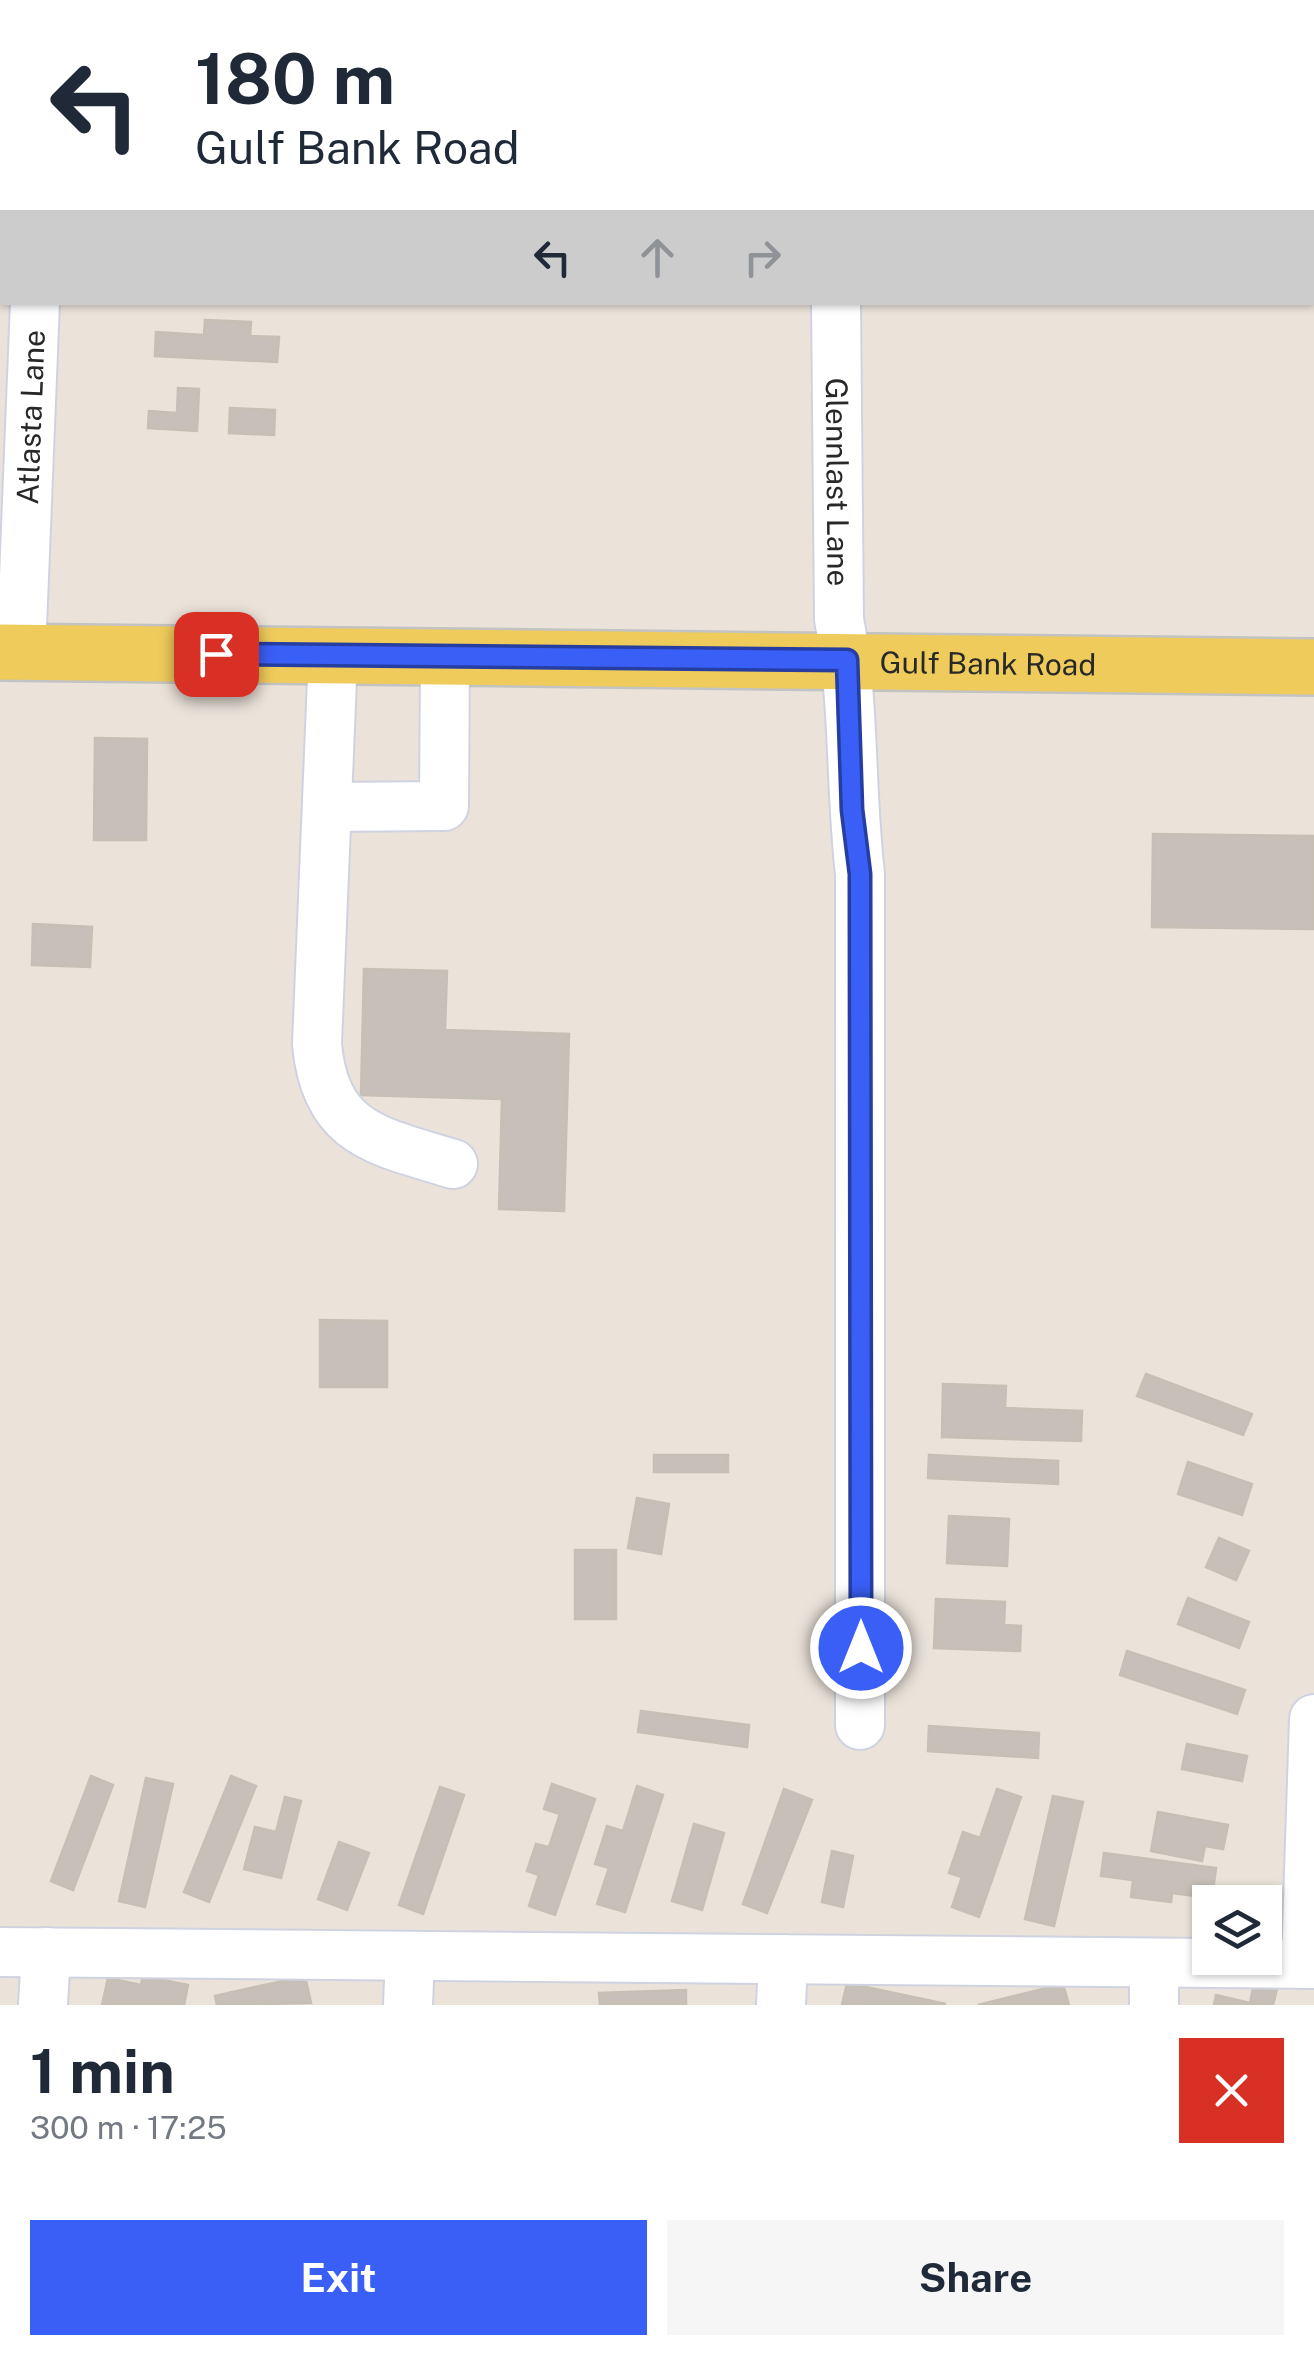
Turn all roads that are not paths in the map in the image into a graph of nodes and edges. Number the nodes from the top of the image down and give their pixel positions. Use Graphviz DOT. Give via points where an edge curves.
graph roads {
  1 [pos="36,305"];
  2 [pos="836,305"];
  3 [pos="11,652"];
  4 [pos="332,655"];
  5 [pos="444,656"];
  6 [pos="847,660"];
  7 [pos="1314,666"];
  8 [pos="328,808"];
  9 [pos="453,1164"];
  10 [pos="1314,1719"];
  11 [pos="860,1726"];
  12 [pos="23,1952"];
  13 [pos="410,1957"];
  14 [pos="1310,1964"];
  15 [pos="782,1982"];
  16 [pos="1154,1984"];
  17 [pos="44,2005"];
  18 [pos="408,2005"];
  1 -- 3 [label="street, Atlasta Lane"];
  2 -- 6 [label="street, Glennlast Lane" via="839,619"];
  3 -- 4 [label="main road, Gulf Bank Road"];
  4 -- 5 [label="main road, Gulf Bank Road"];
  4 -- 8 [label="street"];
  5 -- 6 [label="main road, Gulf Bank Road"];
  5 -- 8 [label="street" via="444,806"];
  6 -- 7 [label="main road, Gulf Bank Road"];
  6 -- 11 [label="street, Glennlast Lane" via="860,874"];
  8 -- 9 [label="street" via="318,1044 328,1093 363,1134"];
  10 -- 14 [label="street"];
  12 -- 13 [label="street"];
  12 -- 17 [label="street"];
  13 -- 15 [label="street"];
  13 -- 18 [label="street"];
  14 -- 16 [label="street"];
  15 -- 16 [label="street"];
}
